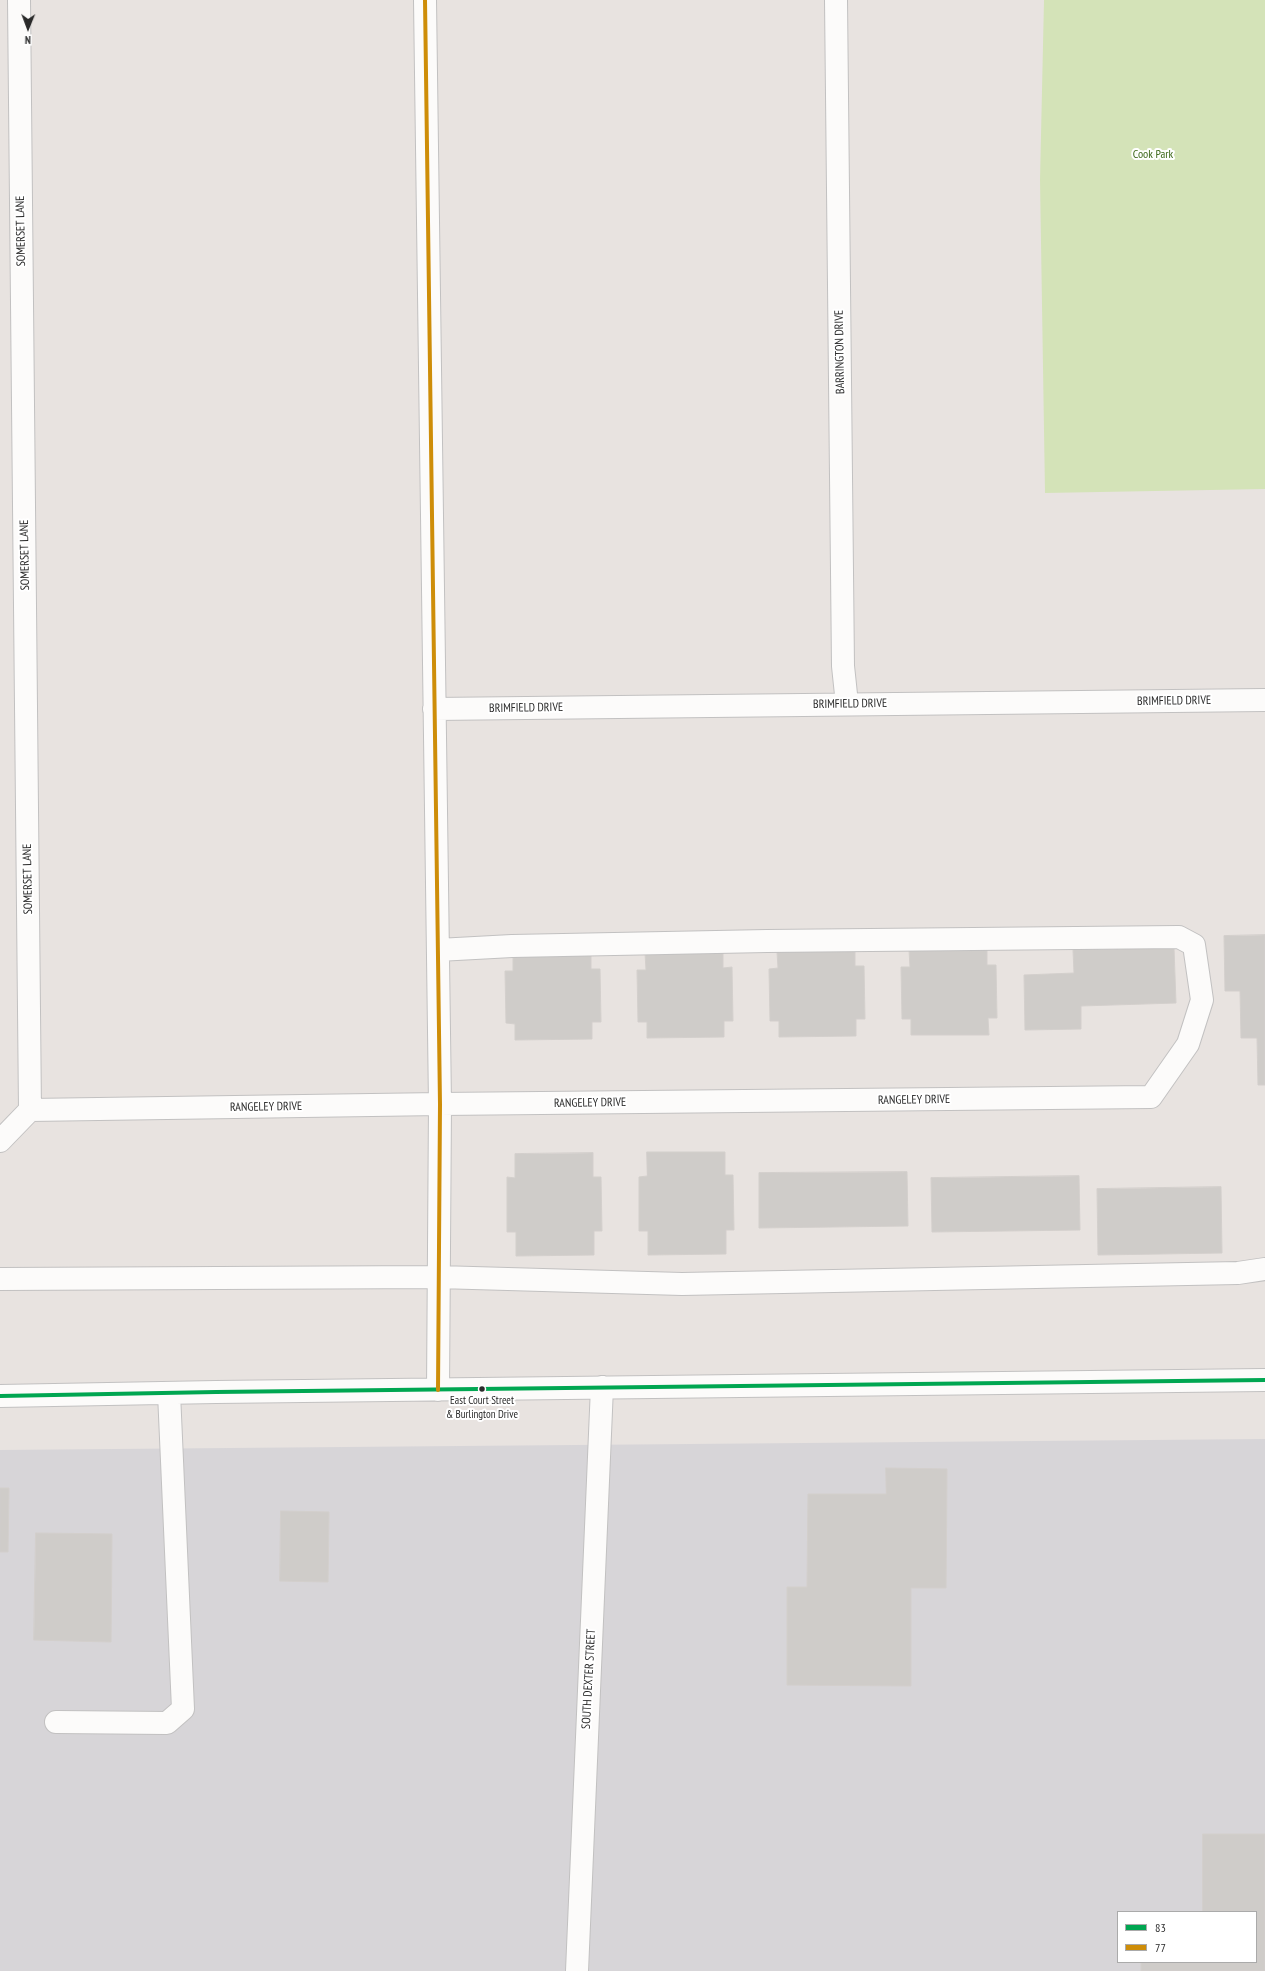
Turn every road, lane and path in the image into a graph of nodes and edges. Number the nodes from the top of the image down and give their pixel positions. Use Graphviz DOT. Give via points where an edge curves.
graph roads {
  1 [pos="19,0"];
  2 [pos="425,0"];
  3 [pos="836,0"];
  4 [pos="1265,700"];
  5 [pos="847,704"];
  6 [pos="434,709"];
  7 [pos="438,950"];
  8 [pos="440,1104"];
  9 [pos="30,1110"];
  10 [pos="0,1141"];
  11 [pos="1265,1269"];
  12 [pos="438,1277"];
  13 [pos="0,1279"];
  14 [pos="1265,1380"];
  15 [pos="602,1387"];
  16 [pos="438,1390"];
  17 [pos="169,1392"];
  18 [pos="0,1396"];
  19 [pos="56,1722"];
  20 [pos="577,1971"];
  1 -- 9 [label="street, SOMERSET LANE"];
  2 -- 6 [label="street"];
  3 -- 5 [label="street, BARRINGTON DRIVE" via="843,666"];
  4 -- 5 [label="street, BRIMFIELD DRIVE"];
  5 -- 6 [label="street, BRIMFIELD DRIVE"];
  6 -- 7 [label="street"];
  7 -- 8 [label="street"];
  7 -- 8 [label="street, RANGELEY DRIVE" via="727,942 1179,937 1194,945 1202,1000 1188,1044 1151,1097"];
  8 -- 9 [label="street, RANGELEY DRIVE"];
  8 -- 12 [label="street"];
  9 -- 10 [label="street"];
  11 -- 12 [label="street" via="1238,1273 682,1284"];
  12 -- 13 [label="street"];
  12 -- 16 [label="street"];
  14 -- 15 [label="street"];
  15 -- 16 [label="street"];
  15 -- 20 [label="street, SOUTH DEXTER STREET"];
  16 -- 17 [label="street"];
  17 -- 18 [label="street"];
  17 -- 19 [label="street" via="183,1709 167,1723"];
}
